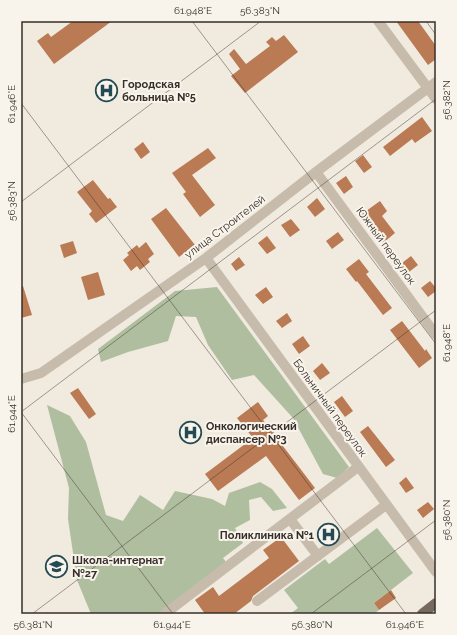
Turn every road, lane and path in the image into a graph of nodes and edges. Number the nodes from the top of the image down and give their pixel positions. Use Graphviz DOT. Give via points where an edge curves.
graph roads {
  1 [pos="378,21"];
  2 [pos="432,85"];
  3 [pos="436,99"];
  4 [pos="316,172"];
  5 [pos="206,258"];
  6 [pos="436,335"];
  7 [pos="21,379"];
  8 [pos="358,467"];
  9 [pos="386,505"];
  10 [pos="290,519"];
  11 [pos="318,556"];
  12 [pos="436,572"];
  13 [pos="257,601"];
  14 [pos="436,603"];
  15 [pos="167,614"];
  16 [pos="422,614"];
  1 -- 2 [label="street"];
  2 -- 3 [label="street"];
  2 -- 4 [label="street, улица Строителей"];
  4 -- 5 [label="street, улица Строителей"];
  4 -- 6 [label="street, Южный переулок"];
  5 -- 7 [label="street, улица Строителей" via="41,373"];
  5 -- 8 [label="street, Больничный переулок"];
  8 -- 9 [label="street, Больничный переулок"];
  8 -- 10 [label="street"];
  9 -- 11 [label="street"];
  9 -- 12 [label="street, Больничный переулок"];
  10 -- 11 [label="street"];
  10 -- 15 [label="street" via="166,612"];
  11 -- 13 [label="street"];
  14 -- 16 [label="main road"];
}
